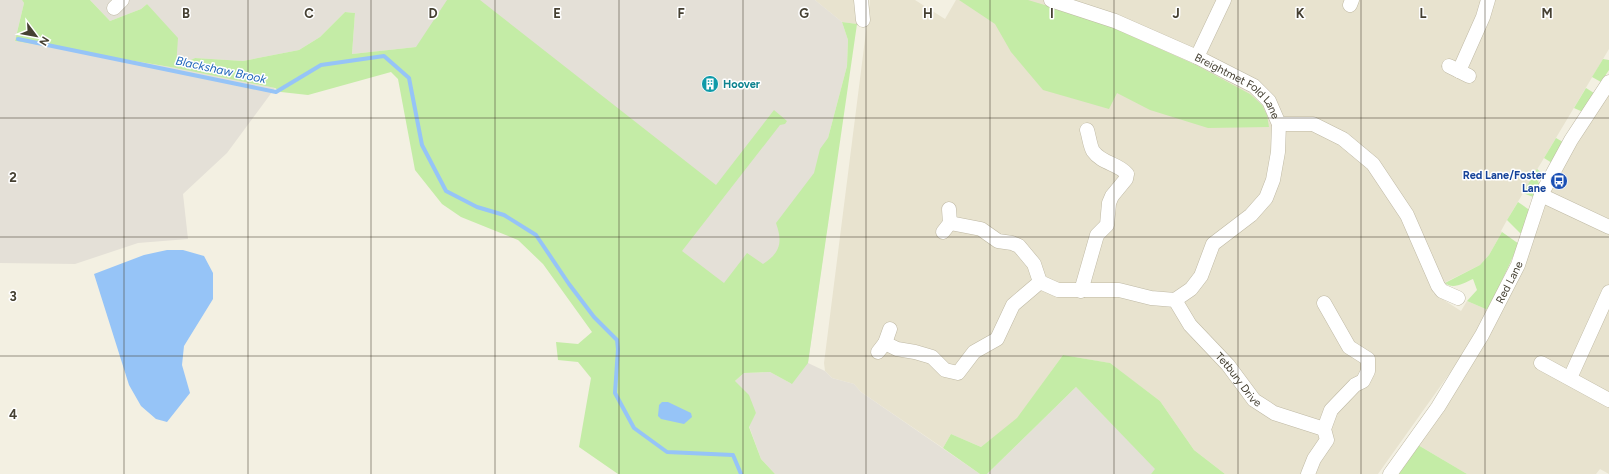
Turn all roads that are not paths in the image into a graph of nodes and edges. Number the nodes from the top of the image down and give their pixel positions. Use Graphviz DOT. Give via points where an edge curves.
graph roads {
  1 [pos="861,0"];
  2 [pos="1051,0"];
  3 [pos="1224,0"];
  4 [pos="1488,0"];
  5 [pos="864,20"];
  6 [pos="1197,57"];
  7 [pos="1459,71"];
  8 [pos="1609,82"];
  9 [pos="1279,124"];
  10 [pos="1084,128"];
  11 [pos="1541,195"];
  12 [pos="947,221"];
  13 [pos="1609,227"];
  14 [pos="1040,282"];
  15 [pos="1082,291"];
  16 [pos="1609,292"];
  17 [pos="1458,298"];
  18 [pos="1175,300"];
  19 [pos="1321,300"];
  20 [pos="890,329"];
  21 [pos="1541,363"];
  22 [pos="1570,378"];
  23 [pos="1609,400"];
  24 [pos="1324,429"];
  25 [pos="1308,474"];
  26 [pos="1390,474"];
  1 -- 5 [label="street"];
  2 -- 6 [label="street, Breightmet Fold Lane" via="1115,21"];
  3 -- 6 [label="street"];
  4 -- 7 [label="street"];
  6 -- 9 [label="street, Breightmet Fold Lane" via="1254,86 1269,101"];
  8 -- 11 [label="street, Red Lane" via="1571,140"];
  9 -- 17 [label="street, Breightmet Fold Lane" via="1313,124 1343,139 1373,164 1407,215 1438,286 1442,291"];
  9 -- 18 [label="street" via="1278,152 1273,180 1266,198 1251,215 1213,244 1201,276 1191,289"];
  10 -- 15 [label="street" via="1093,150 1101,159 1123,170 1132,171 1112,196 1107,225 1097,235"];
  11 -- 13 [label="street"];
  11 -- 26 [label="street, Red Lane" via="1518,265 1502,300 1438,407"];
  12 -- 14 [label="street" via="982,229 998,241 1019,246 1034,264"];
  14 -- 15 [label="street" via="1058,290"];
  14 -- 20 [label="street" via="1013,305 997,339 974,352 958,373 945,370 932,358 882,347"];
  15 -- 18 [label="street" via="1119,290 1151,298"];
  16 -- 22 [label="street"];
  18 -- 24 [label="street, Tetbury Drive" via="1190,325 1228,365 1254,400 1274,414"];
  19 -- 24 [label="street" via="1349,347 1368,359 1368,371 1363,381 1355,385 1331,410"];
  21 -- 22 [label="street"];
  22 -- 23 [label="street"];
  24 -- 25 [label="street" via="1327,440 1314,459"];
}
